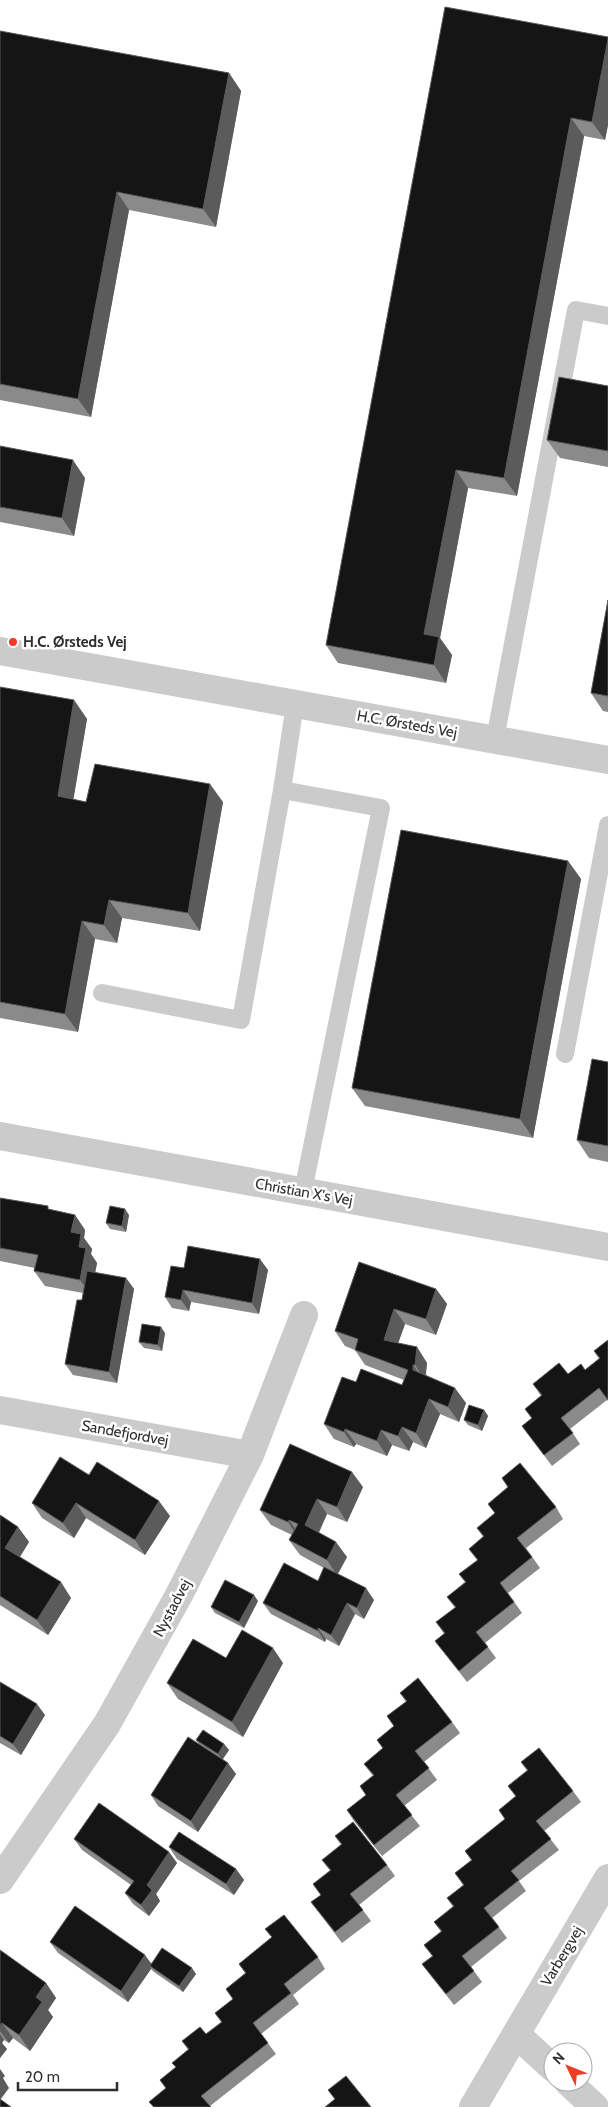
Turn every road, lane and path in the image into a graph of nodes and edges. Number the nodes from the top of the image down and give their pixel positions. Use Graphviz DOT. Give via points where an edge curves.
graph roads {
  1 [pos="608,316"];
  2 [pos="0,651"];
  3 [pos="295,704"];
  4 [pos="495,740"];
  5 [pos="608,760"];
  6 [pos="282,790"];
  7 [pos="608,825"];
  8 [pos="102,993"];
  9 [pos="565,1054"];
  10 [pos="0,1136"];
  11 [pos="303,1191"];
  12 [pos="608,1247"];
  13 [pos="304,1315"];
  14 [pos="0,1410"];
  15 [pos="250,1456"];
  16 [pos="608,1878"];
  17 [pos="0,1880"];
  18 [pos="516,2034"];
  19 [pos="543,2059"];
  20 [pos="579,2092"];
  21 [pos="473,2107"];
  22 [pos="595,2107"];
  1 -- 4 [label="lane" via="576,310"];
  2 -- 3 [label="street, H.C. Ørsteds Vej"];
  3 -- 4 [label="street, H.C. Ørsteds Vej"];
  3 -- 6 [label="lane"];
  4 -- 5 [label="street, H.C. Ørsteds Vej"];
  6 -- 8 [label="lane" via="241,1020"];
  6 -- 11 [label="lane" via="381,808"];
  7 -- 9 [label="lane"];
  10 -- 11 [label="street, Christian X's Vej"];
  11 -- 12 [label="street, Christian X's Vej"];
  13 -- 15 [label="street, Nystadvej"];
  14 -- 15 [label="street, Sandefjordvej"];
  15 -- 17 [label="street, Nystadvej" via="179,1595 107,1724"];
  16 -- 18 [label="street, Varbergvej"];
  18 -- 19 [label="street"];
  18 -- 21 [label="street, Varbergvej"];
  20 -- 22 [label="street"];
}
